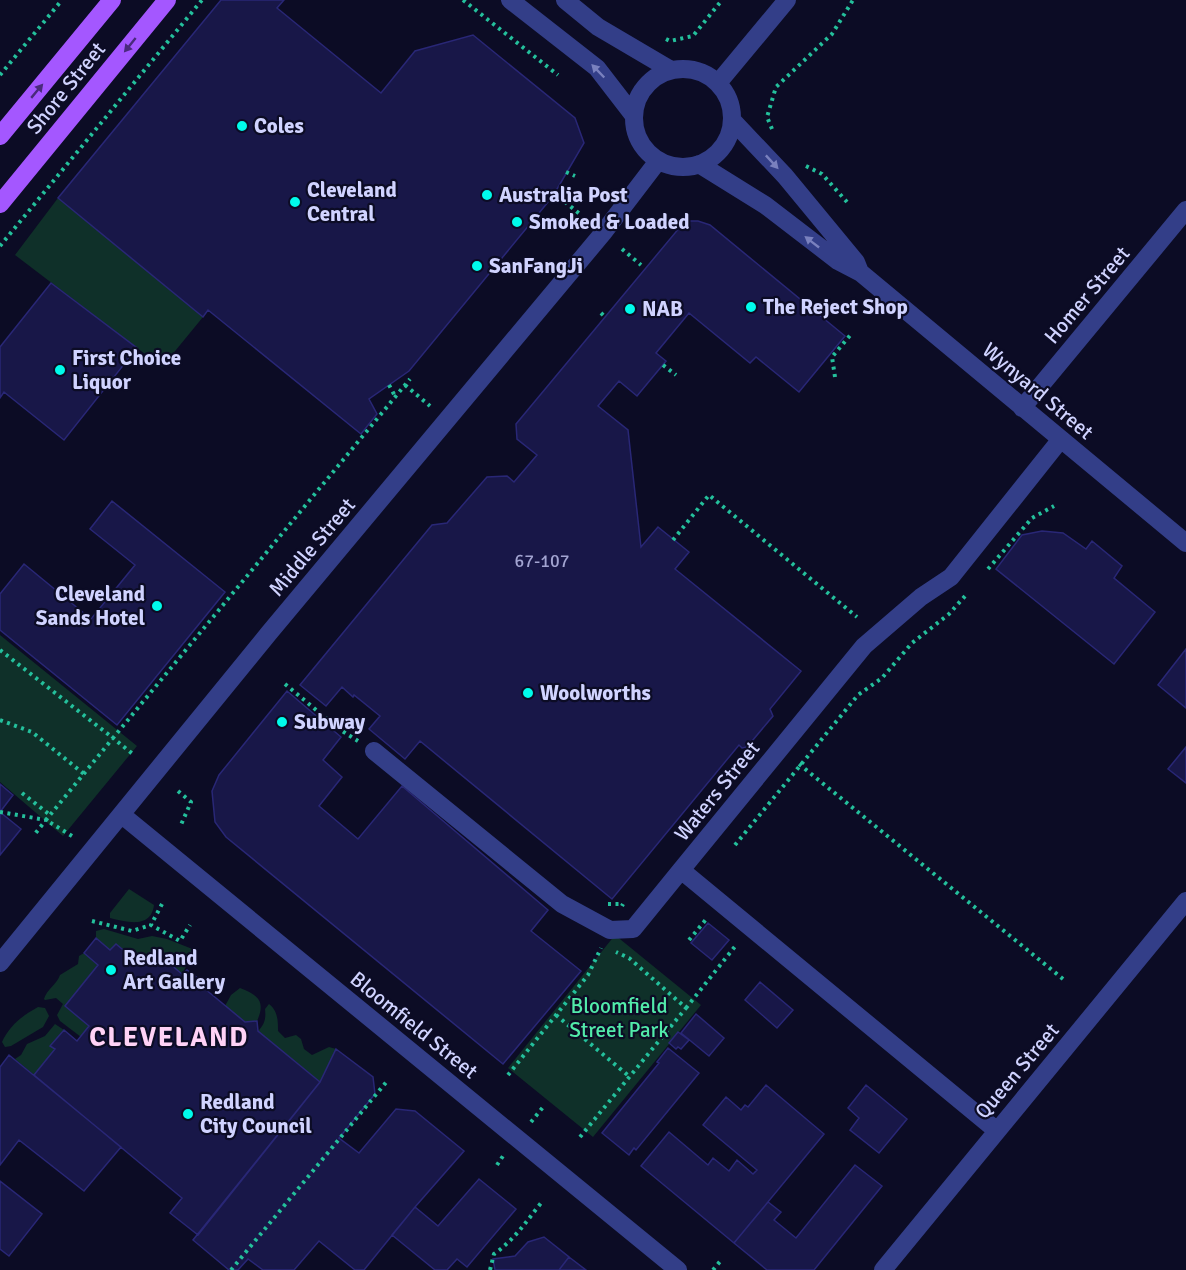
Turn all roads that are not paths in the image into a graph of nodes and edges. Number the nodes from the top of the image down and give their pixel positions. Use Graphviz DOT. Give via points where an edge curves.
graph roads {
  1 [pos="112,0"];
  2 [pos="167,0"];
  3 [pos="510,0"];
  4 [pos="565,0"];
  5 [pos="787,0"];
  6 [pos="671,70"];
  7 [pos="718,83"];
  8 [pos="634,116"];
  9 [pos="732,120"];
  10 [pos="0,136"];
  11 [pos="658,161"];
  12 [pos="699,165"];
  13 [pos="0,204"];
  14 [pos="1186,210"];
  15 [pos="861,273"];
  16 [pos="1022,408"];
  17 [pos="1061,440"];
  18 [pos="1186,543"];
  19 [pos="374,751"];
  20 [pos="122,815"];
  21 [pos="681,870"];
  22 [pos="1186,901"];
  23 [pos="0,963"];
  24 [pos="996,1130"];
  25 [pos="678,1270"];
  26 [pos="883,1270"];
  10 -- 1 [label="main road, Shore Street, one-way"];
  2 -- 13 [label="main road, Shore Street, one-way"];
  8 -- 3 [label="street, one-way" via="597,68"];
  4 -- 6 [label="street" via="598,27"];
  5 -- 7 [label="street"];
  6 -- 7 [label="street" via="704,73"];
  6 -- 8 [label="street" via="645,87"];
  7 -- 9 [label="street" via="731,106"];
  8 -- 11 [label="street" via="640,142"];
  9 -- 12 [label="street" via="722,147"];
  9 -- 15 [label="street, Wynyard Street, one-way" via="785,176"];
  11 -- 12 [label="street" via="671,166"];
  11 -- 20 [label="street, Middle Street" via="603,233"];
  15 -- 12 [label="street, Wynyard Street, one-way" via="838,261 765,204"];
  14 -- 16 [label="street, Homer Street"];
  15 -- 16 [label="street, Wynyard Street"];
  16 -- 17 [label="street, Wynyard Street"];
  17 -- 18 [label="street, Wynyard Street"];
  17 -- 21 [label="street, Waters Street" via="951,577 864,646"];
  19 -- 21 [label="street" via="562,904 610,930 633,929"];
  20 -- 23 [label="street, Middle Street"];
  20 -- 25 [label="street, Bloomfield Street"];
  21 -- 24 [label="street, Waters Street"];
  22 -- 24 [label="street, Queen Street"];
  24 -- 26 [label="street, Queen Street"];
}
